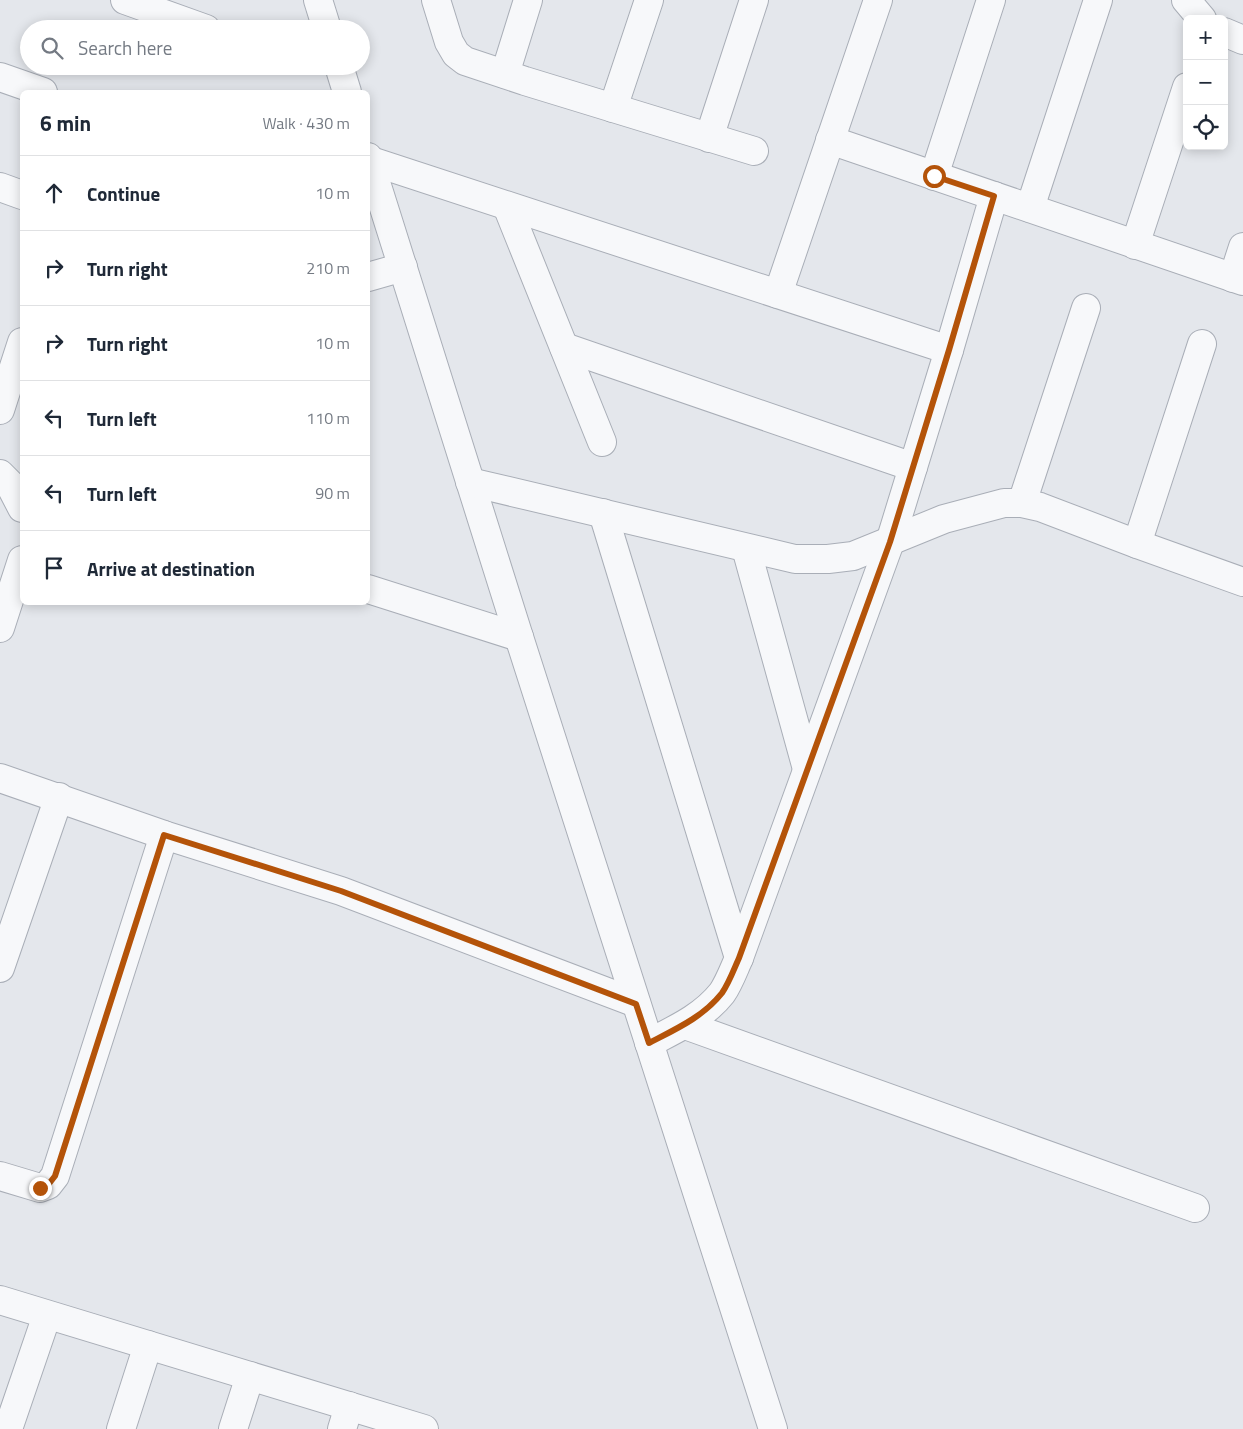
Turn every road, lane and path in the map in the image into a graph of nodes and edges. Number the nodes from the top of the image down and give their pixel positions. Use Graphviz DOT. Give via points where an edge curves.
graph roads {
  1 [pos="125,0"];
  2 [pos="318,0"];
  3 [pos="436,0"];
  4 [pos="528,0"];
  5 [pos="649,0"];
  6 [pos="754,0"];
  7 [pos="878,0"];
  8 [pos="991,0"];
  9 [pos="1098,0"];
  10 [pos="1186,0"];
  11 [pos="1199,15"];
  12 [pos="181,20"];
  13 [pos="324,20"];
  14 [pos="1228,34"];
  15 [pos="1243,40"];
  16 [pos="505,74"];
  17 [pos="342,75"];
  18 [pos="0,77"];
  19 [pos="37,90"];
  20 [pos="346,90"];
  21 [pos="1183,99"];
  22 [pos="613,108"];
  23 [pos="708,138"];
  24 [pos="830,140"];
  25 [pos="754,151"];
  26 [pos="370,166"];
  27 [pos="370,169"];
  28 [pos="934,176"];
  29 [pos="0,187"];
  30 [pos="20,194"];
  31 [pos="994,196"];
  32 [pos="507,206"];
  33 [pos="1030,208"];
  34 [pos="1135,244"];
  35 [pos="1243,247"];
  36 [pos="402,267"];
  37 [pos="370,276"];
  38 [pos="1238,280"];
  39 [pos="778,294"];
  40 [pos="1086,308"];
  41 [pos="1202,344"];
  42 [pos="564,347"];
  43 [pos="20,348"];
  44 [pos="949,350"];
  45 [pos="0,410"];
  46 [pos="602,442"];
  47 [pos="913,467"];
  48 [pos="0,474"];
  49 [pos="470,482"];
  50 [pos="1022,503"];
  51 [pos="20,504"];
  52 [pos="603,513"];
  53 [pos="890,542"];
  54 [pos="1137,544"];
  55 [pos="746,548"];
  56 [pos="20,566"];
  57 [pos="1243,582"];
  58 [pos="370,590"];
  59 [pos="0,628"];
  60 [pos="519,637"];
  61 [pos="807,769"];
  62 [pos="0,778"];
  63 [pos="59,797"];
  64 [pos="164,835"];
  65 [pos="739,958"];
  66 [pos="0,968"];
  67 [pos="636,1004"];
  68 [pos="685,1025"];
  69 [pos="649,1043"];
  70 [pos="0,1176"];
  71 [pos="1194,1208"];
  72 [pos="0,1300"];
  73 [pos="47,1315"];
  74 [pos="148,1345"];
  75 [pos="250,1376"];
  76 [pos="346,1417"];
  77 [pos="8,1429"];
  78 [pos="121,1429"];
  79 [pos="233,1429"];
  80 [pos="424,1429"];
  81 [pos="773,1429"];
  1 -- 12 [label="street"];
  2 -- 13 [label="street"];
  3 -- 16 [label="street" via="456,54"];
  4 -- 16 [label="street"];
  5 -- 22 [label="street"];
  6 -- 23 [label="street"];
  7 -- 24 [label="street"];
  8 -- 28 [label="street"];
  9 -- 33 [label="street"];
  10 -- 11 [label="street"];
  14 -- 15 [label="street"];
  16 -- 22 [label="street"];
  17 -- 20 [label="street"];
  18 -- 19 [label="street"];
  21 -- 34 [label="street"];
  22 -- 23 [label="street"];
  23 -- 25 [label="street"];
  24 -- 28 [label="street"];
  24 -- 39 [label="street"];
  26 -- 32 [label="street"];
  27 -- 36 [label="street"];
  28 -- 31 [label="street"];
  29 -- 30 [label="street"];
  31 -- 33 [label="street"];
  31 -- 44 [label="street"];
  32 -- 39 [label="street"];
  32 -- 42 [label="street"];
  33 -- 34 [label="street"];
  34 -- 38 [label="street"];
  35 -- 38 [label="street"];
  36 -- 37 [label="street"];
  36 -- 49 [label="street"];
  39 -- 44 [label="street"];
  40 -- 50 [label="street"];
  41 -- 54 [label="street"];
  42 -- 46 [label="street"];
  42 -- 47 [label="street"];
  43 -- 45 [label="street"];
  44 -- 47 [label="street"];
  47 -- 53 [label="street"];
  48 -- 51 [label="street"];
  49 -- 52 [label="street"];
  49 -- 60 [label="street"];
  50 -- 53 [label="street" via="1004,503 944,519"];
  50 -- 54 [label="street"];
  52 -- 55 [label="street"];
  52 -- 65 [label="street"];
  53 -- 55 [label="street" via="853,556 828,559 794,559"];
  53 -- 61 [label="street"];
  54 -- 57 [label="street"];
  55 -- 61 [label="street"];
  56 -- 59 [label="street"];
  58 -- 60 [label="street"];
  60 -- 67 [label="street"];
  61 -- 65 [label="street"];
  62 -- 63 [label="street"];
  63 -- 64 [label="street"];
  63 -- 66 [label="street"];
  64 -- 67 [label="street" via="341,891"];
  64 -- 70 [label="street" via="55,1176 48,1185 40,1188"];
  65 -- 68 [label="street" via="723,991 708,1009"];
  67 -- 69 [label="street"];
  68 -- 69 [label="street"];
  68 -- 71 [label="street"];
  69 -- 81 [label="street"];
  72 -- 73 [label="street"];
  73 -- 74 [label="street"];
  73 -- 77 [label="street"];
  74 -- 75 [label="street"];
  74 -- 78 [label="street"];
  75 -- 76 [label="street"];
  75 -- 79 [label="street"];
  76 -- 80 [label="street"];
}
